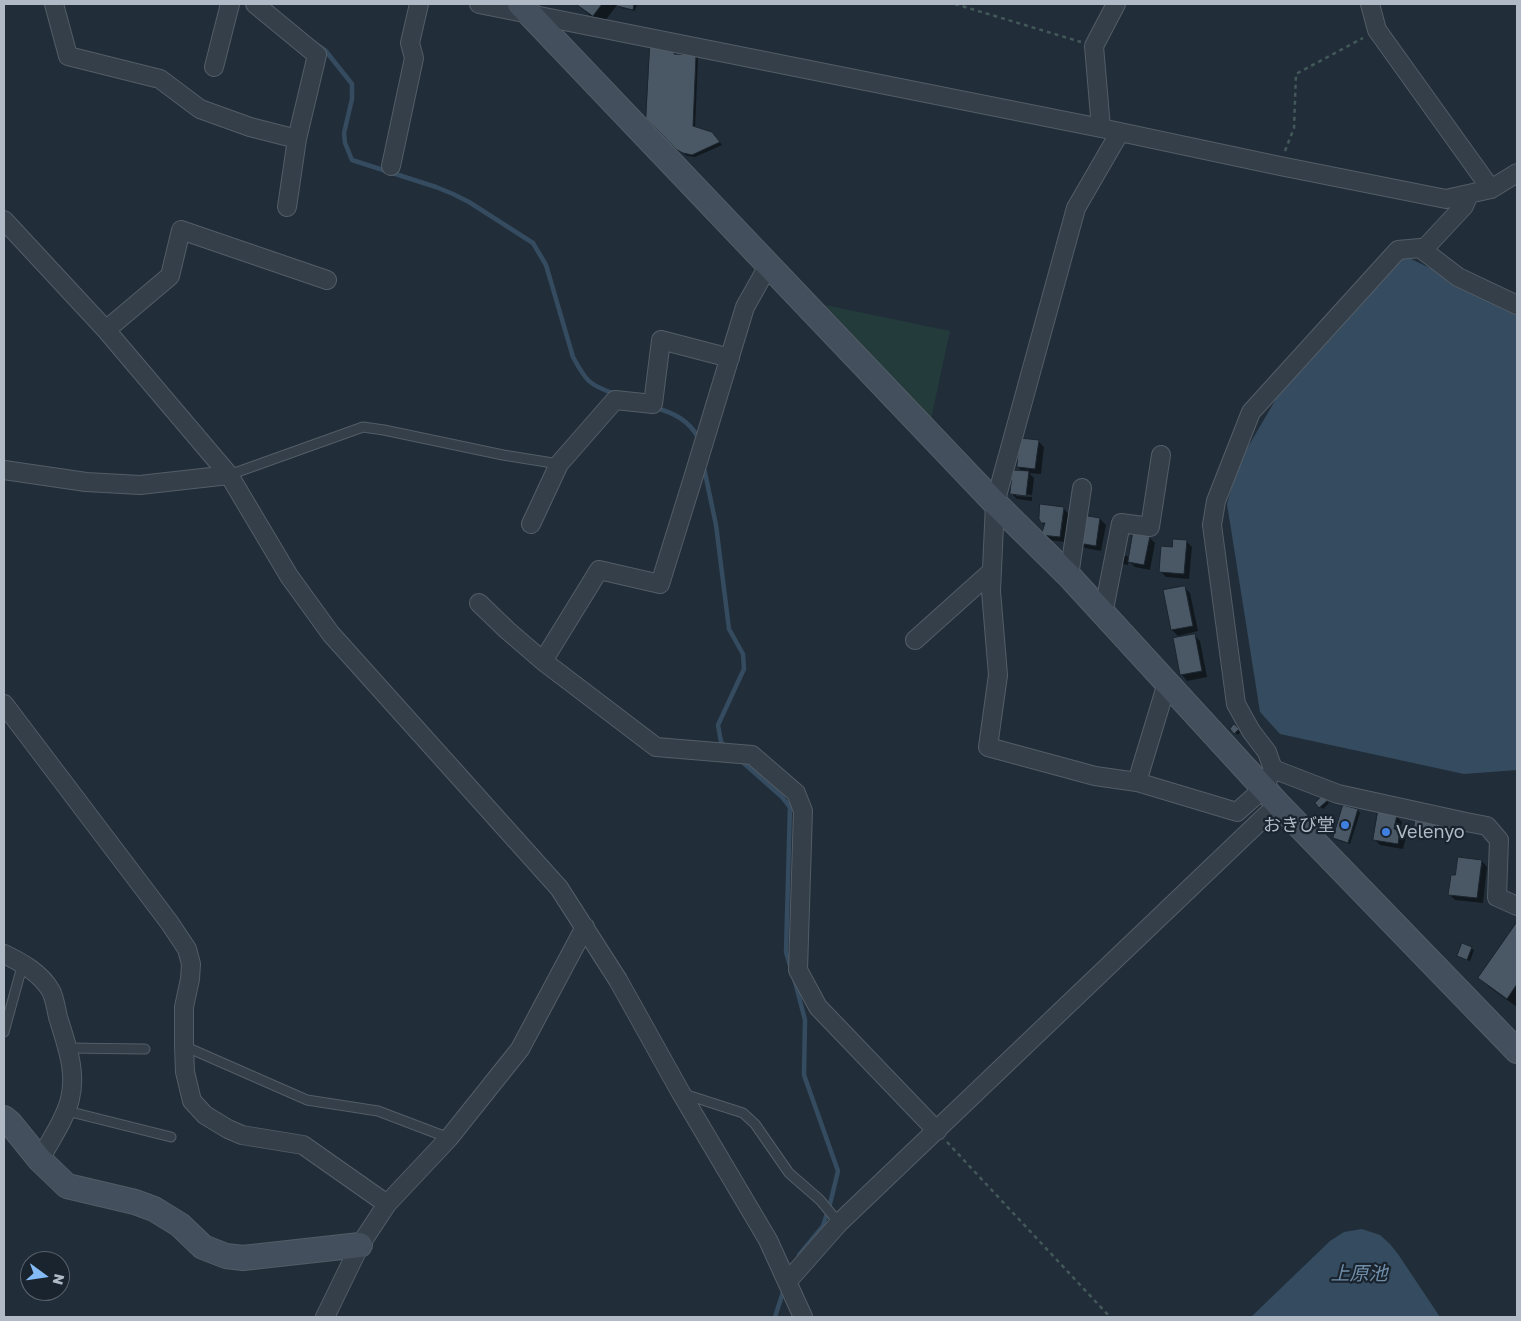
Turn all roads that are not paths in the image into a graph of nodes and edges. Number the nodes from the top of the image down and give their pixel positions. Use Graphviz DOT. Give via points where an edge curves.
graph roads {
  1 [pos="54,4"];
  2 [pos="230,4"];
  3 [pos="255,4"];
  4 [pos="419,4"];
  5 [pos="479,4"];
  6 [pos="1116,4"];
  7 [pos="1370,4"];
  8 [pos="525,9"];
  9 [pos="214,67"];
  10 [pos="1101,128"];
  11 [pos="1120,132"];
  12 [pos="297,139"];
  13 [pos="391,166"];
  14 [pos="1517,173"];
  15 [pos="1491,188"];
  16 [pos="1469,194"];
  17 [pos="286,206"];
  18 [pos="4,220"];
  19 [pos="1423,250"];
  20 [pos="768,266"];
  21 [pos="327,280"];
  22 [pos="1517,305"];
  23 [pos="106,330"];
  24 [pos="730,358"];
  25 [pos="1161,455"];
  26 [pos="559,464"];
  27 [pos="4,470"];
  28 [pos="229,475"];
  29 [pos="1082,488"];
  30 [pos="995,503"];
  31 [pos="531,524"];
  32 [pos="992,571"];
  33 [pos="1069,576"];
  34 [pos="479,603"];
  35 [pos="1103,614"];
  36 [pos="915,640"];
  37 [pos="544,661"];
  38 [pos="1167,683"];
  39 [pos="4,704"];
  40 [pos="1137,782"];
  41 [pos="1272,787"];
  42 [pos="1517,906"];
  43 [pos="585,927"];
  44 [pos="4,954"];
  45 [pos="23,963"];
  46 [pos="4,1032"];
  47 [pos="184,1046"];
  48 [pos="67,1048"];
  49 [pos="145,1049"];
  50 [pos="1517,1051"];
  51 [pos="681,1093"];
  52 [pos="66,1111"];
  53 [pos="4,1118"];
  54 [pos="937,1131"];
  55 [pos="171,1137"];
  56 [pos="449,1138"];
  57 [pos="40,1160"];
  58 [pos="387,1204"];
  59 [pos="839,1223"];
  60 [pos="360,1245"];
  61 [pos="788,1282"];
  62 [pos="325,1317"];
  63 [pos="803,1317"];
  1 -- 12 [label="street" via="68,56 160,79 200,109"];
  2 -- 9 [label="street"];
  3 -- 12 [label="street" via="317,55"];
  4 -- 13 [label="street" via="410,43 414,58"];
  5 -- 8 [label="street"];
  6 -- 10 [label="street" via="1094,46"];
  7 -- 15 [label="street" via="1377,30"];
  8 -- 10 [label="street"];
  8 -- 20 [label="street"];
  10 -- 11 [label="street"];
  11 -- 16 [label="street" via="1446,200"];
  11 -- 30 [label="street" via="1076,208"];
  12 -- 17 [label="street"];
  14 -- 15 [label="street"];
  15 -- 16 [label="street"];
  16 -- 19 [label="street" via="1464,206"];
  18 -- 23 [label="street"];
  19 -- 22 [label="street" via="1458,277"];
  19 -- 41 [label="street" via="1398,250 1251,412 1216,501 1212,525 1236,704 1267,752"];
  20 -- 24 [label="street" via="745,307"];
  20 -- 30 [label="street"];
  21 -- 23 [label="street" via="181,230 170,276"];
  23 -- 28 [label="street"];
  24 -- 26 [label="street" via="661,340 653,404 616,400"];
  24 -- 37 [label="street" via="660,584 599,570"];
  25 -- 35 [label="street" via="1150,527 1121,523"];
  26 -- 28 [label="lane" via="364,427"];
  26 -- 31 [label="street"];
  27 -- 28 [label="street" via="140,486"];
  28 -- 43 [label="street" via="289,576 331,634 559,888"];
  29 -- 33 [label="street"];
  30 -- 32 [label="street"];
  30 -- 33 [label="street"];
  32 -- 36 [label="street"];
  32 -- 40 [label="street" via="998,675 988,747 1095,776"];
  33 -- 35 [label="street"];
  34 -- 37 [label="street"];
  35 -- 38 [label="street"];
  37 -- 54 [label="street" via="656,747 752,755 796,793 803,811 798,970 818,1007"];
  38 -- 40 [label="street"];
  38 -- 41 [label="street"];
  39 -- 47 [label="street" via="170,922 187,949 191,964 184,1007"];
  40 -- 41 [label="street" via="1237,812"];
  41 -- 42 [label="street" via="1338,794 1487,826 1499,840 1497,897"];
  41 -- 50 [label="street"];
  41 -- 54 [label="street"];
  43 -- 51 [label="street"];
  43 -- 56 [label="street" via="520,1049"];
  44 -- 45 [label="street"];
  45 -- 46 [label="lane"];
  45 -- 48 [label="street" via="51,992"];
  47 -- 56 [label="lane" via="307,1100 378,1111"];
  47 -- 58 [label="street" via="185,1072 192,1101 204,1115 242,1135 303,1145"];
  48 -- 49 [label="lane"];
  48 -- 52 [label="street" via="73,1082"];
  51 -- 59 [label="lane" via="743,1113 755,1124 790,1173 820,1200"];
  51 -- 61 [label="street" via="768,1240"];
  52 -- 55 [label="lane"];
  52 -- 57 [label="street"];
  53 -- 57 [label="street"];
  54 -- 59 [label="street"];
  56 -- 58 [label="street"];
  57 -- 60 [label="street" via="67,1186 154,1209 203,1247 226,1256 244,1258"];
  58 -- 60 [label="street"];
  59 -- 61 [label="street"];
  60 -- 62 [label="street"];
  61 -- 63 [label="street"];
}
